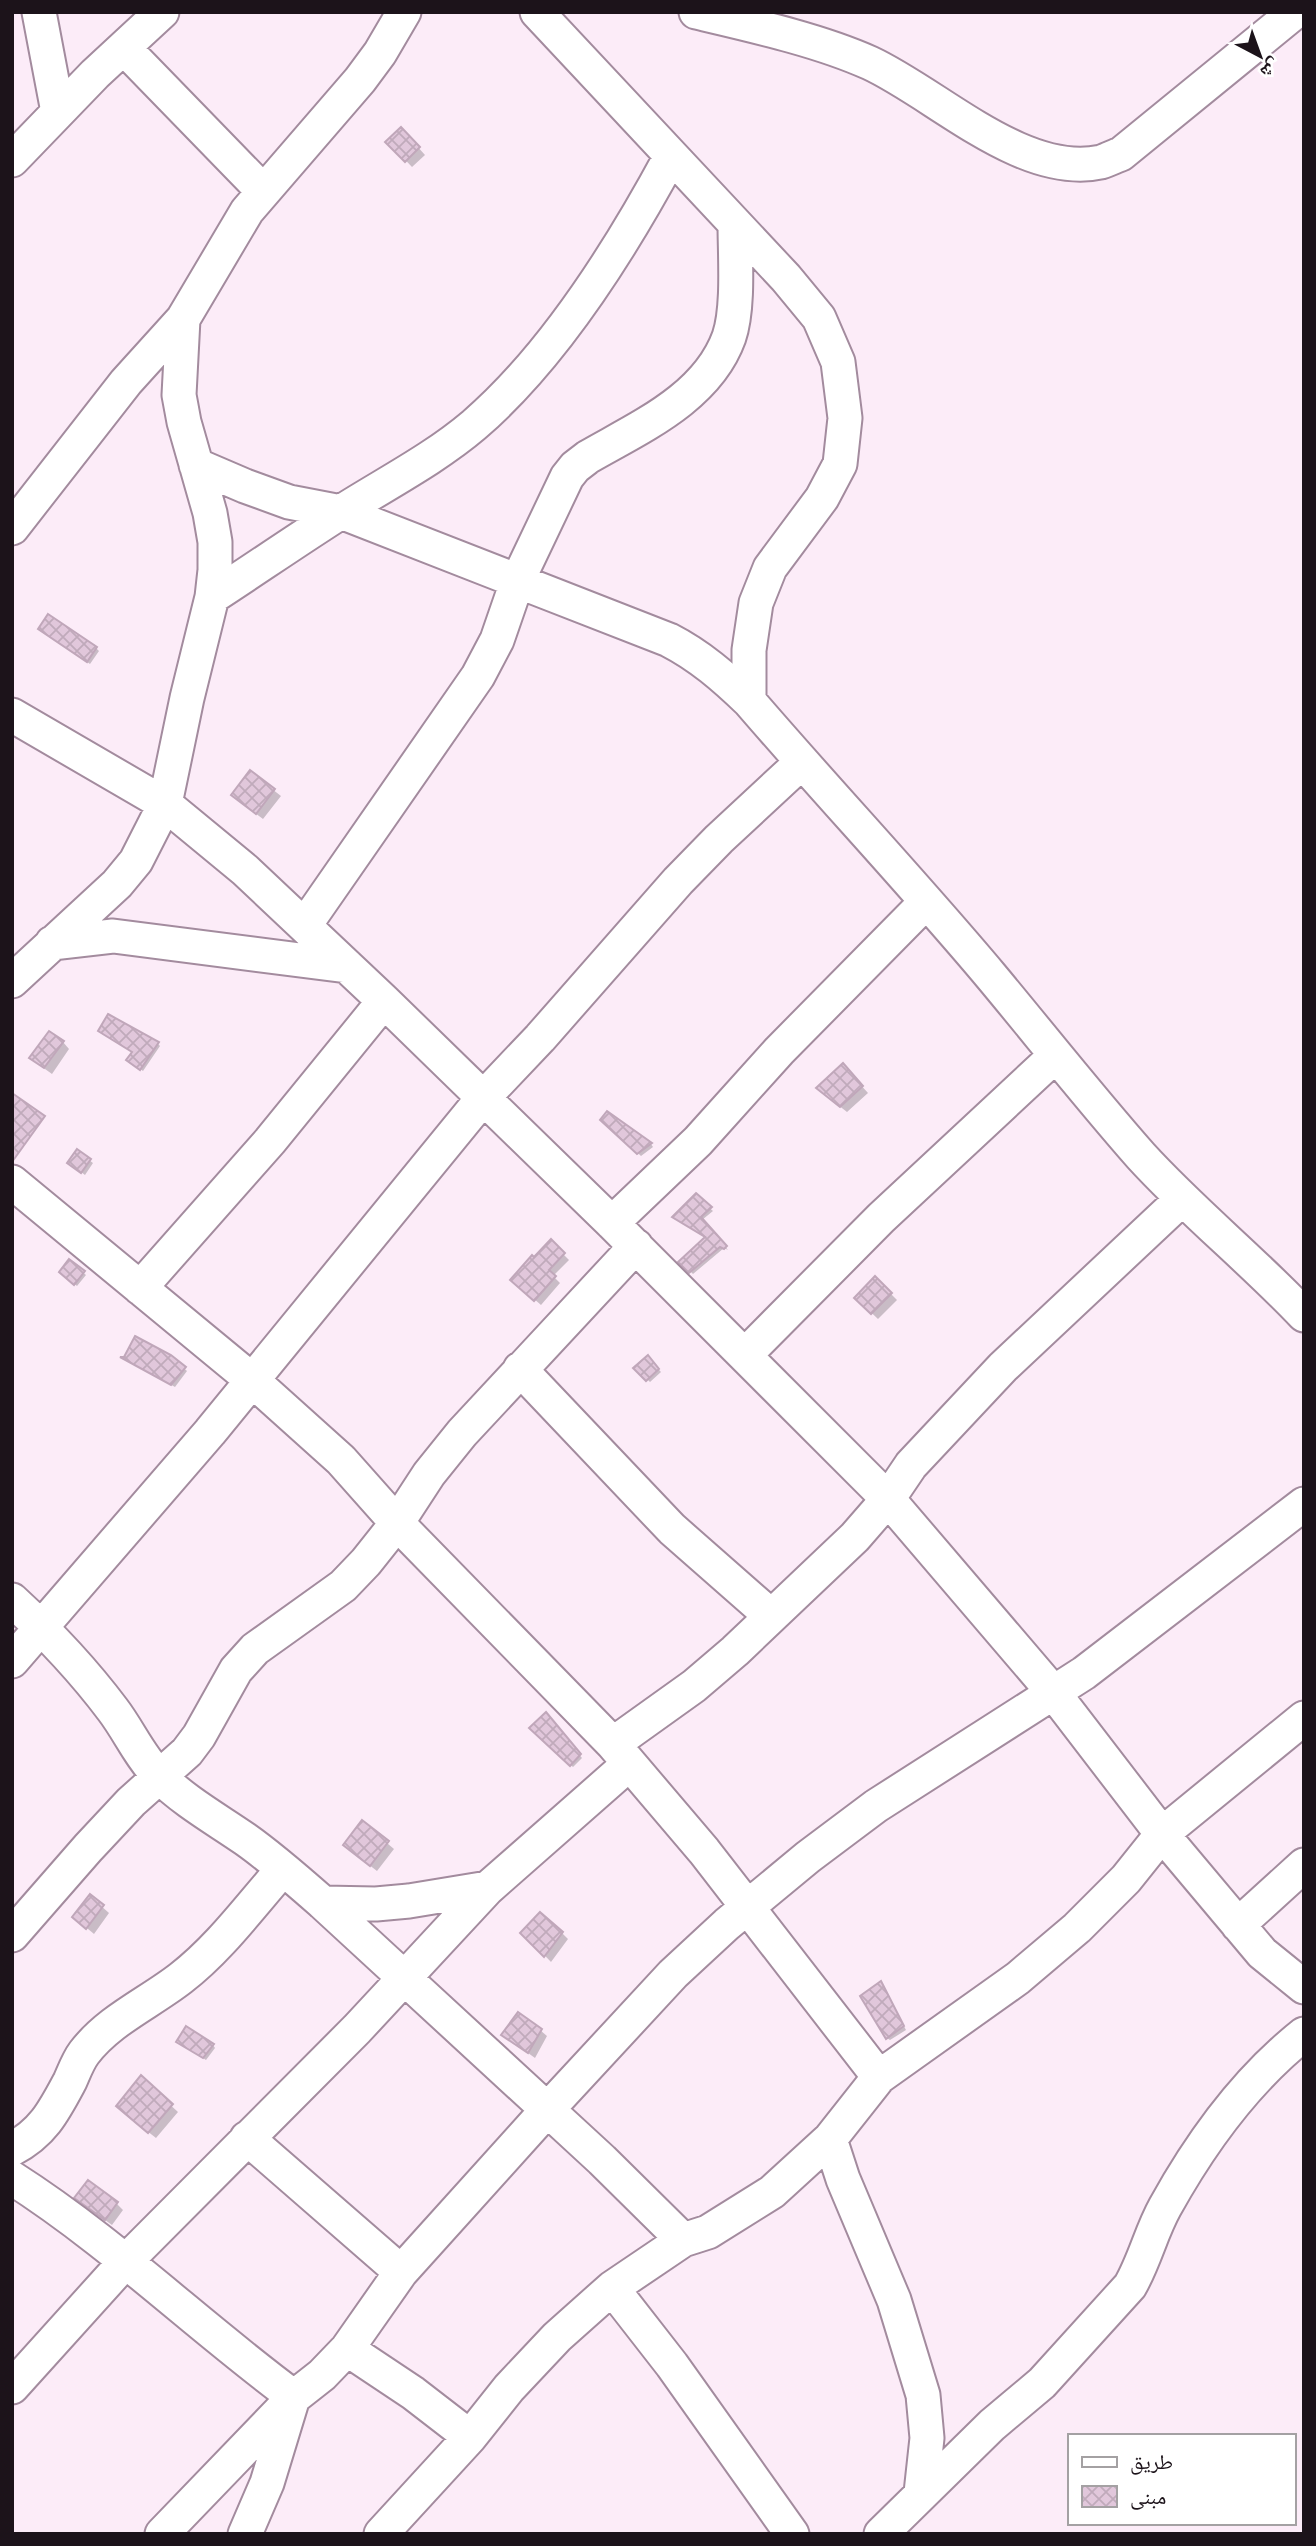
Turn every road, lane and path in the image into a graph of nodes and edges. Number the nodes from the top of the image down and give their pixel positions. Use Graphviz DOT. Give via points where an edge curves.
graph roads {
  1 [pos="39,12"];
  2 [pos="162,12"];
  3 [pos="404,12"];
  4 [pos="537,12"];
  5 [pos="696,12"];
  6 [pos="1295,12"];
  7 [pos="124,48"];
  8 [pos="58,112"];
  9 [pos="671,156"];
  10 [pos="12,160"];
  11 [pos="263,191"];
  12 [pos="736,224"];
  13 [pos="183,319"];
  14 [pos="195,465"];
  15 [pos="341,512"];
  16 [pos="12,528"];
  17 [pos="517,582"];
  18 [pos="212,597"];
  19 [pos="749,701"];
  20 [pos="12,715"];
  21 [pos="802,762"];
  22 [pos="165,804"];
  23 [pos="926,902"];
  24 [pos="305,925"];
  25 [pos="52,943"];
  26 [pos="347,966"];
  27 [pos="12,981"];
  28 [pos="384,1001"];
  29 [pos="1055,1056"];
  30 [pos="483,1098"];
  31 [pos="12,1182"];
  32 [pos="1182,1199"];
  33 [pos="612,1223"];
  34 [pos="636,1246"];
  35 [pos="140,1288"];
  36 [pos="1304,1315"];
  37 [pos="745,1355"];
  38 [pos="520,1369"];
  39 [pos="252,1380"];
  40 [pos="888,1499"];
  41 [pos="1304,1504"];
  42 [pos="397,1523"];
  43 [pos="12,1600"];
  44 [pos="771,1616"];
  45 [pos="42,1628"];
  46 [pos="12,1661"];
  47 [pos="1053,1692"];
  48 [pos="1304,1718"];
  49 [pos="621,1754"];
  50 [pos="160,1777"];
  51 [pos="1162,1834"];
  52 [pos="1304,1865"];
  53 [pos="283,1869"];
  54 [pos="488,1888"];
  55 [pos="27,1896"];
  56 [pos="323,1903"];
  57 [pos="748,1906"];
  58 [pos="1238,1925"];
  59 [pos="12,1936"];
  60 [pos="404,1978"];
  61 [pos="1304,1987"];
  62 [pos="1304,2034"];
  63 [pos="879,2077"];
  64 [pos="547,2110"];
  65 [pos="247,2138"];
  66 [pos="830,2139"];
  67 [pos="12,2149"];
  68 [pos="12,2178"];
  69 [pos="683,2240"];
  70 [pos="124,2263"];
  71 [pos="401,2272"];
  72 [pos="612,2288"];
  73 [pos="347,2349"];
  74 [pos="12,2387"];
  75 [pos="293,2398"];
  76 [pos="470,2437"];
  77 [pos="921,2493"];
  78 [pos="162,2534"];
  79 [pos="245,2534"];
  80 [pos="380,2534"];
  81 [pos="792,2534"];
  82 [pos="881,2534"];
  1 -- 8 [label="street"];
  2 -- 7 [label="street"];
  3 -- 11 [label="street" via="360,80"];
  4 -- 9 [label="street"];
  5 -- 6 [label="street" via="868,62 924,92 976,129 1023,151 1077,163 1101,162 1121,154"];
  7 -- 8 [label="street"];
  7 -- 11 [label="street"];
  8 -- 10 [label="street"];
  9 -- 12 [label="street"];
  9 -- 15 [label="street" via="575,310 506,396 472,426"];
  11 -- 13 [label="street" via="230,237"];
  12 -- 17 [label="street" via="729,337 716,362 673,407 575,467"];
  12 -- 19 [label="street" via="819,318 838,362 845,418 840,464 822,498 770,568 756,603 749,650"];
  13 -- 14 [label="street" via="179,395"];
  13 -- 16 [label="street" via="117,393"];
  14 -- 15 [label="street" via="289,502"];
  14 -- 18 [label="street" via="215,542"];
  15 -- 17 [label="street"];
  15 -- 18 [label="street"];
  17 -- 19 [label="street" via="669,640 692,652"];
  17 -- 24 [label="street" via="497,640 478,676"];
  18 -- 22 [label="street"];
  19 -- 21 [label="street"];
  20 -- 22 [label="street"];
  21 -- 23 [label="street"];
  21 -- 30 [label="street" via="678,881"];
  22 -- 24 [label="street"];
  22 -- 25 [label="street" via="136,861"];
  23 -- 29 [label="street"];
  23 -- 33 [label="street" via="779,1051 698,1141"];
  24 -- 26 [label="street"];
  25 -- 26 [label="street" via="113,936"];
  25 -- 27 [label="street"];
  26 -- 28 [label="street"];
  28 -- 30 [label="street"];
  28 -- 35 [label="street" via="270,1141"];
  29 -- 32 [label="street"];
  29 -- 37 [label="street" via="881,1218"];
  30 -- 33 [label="street"];
  30 -- 39 [label="street"];
  31 -- 35 [label="street"];
  32 -- 36 [label="street"];
  32 -- 40 [label="street" via="994,1377 911,1465"];
  33 -- 34 [label="street"];
  34 -- 37 [label="street"];
  34 -- 38 [label="street"];
  35 -- 39 [label="street"];
  37 -- 40 [label="street"];
  38 -- 42 [label="street" via="437,1464"];
  38 -- 44 [label="street" via="672,1529"];
  39 -- 42 [label="street" via="341,1460"];
  39 -- 45 [label="street"];
  40 -- 44 [label="street" via="855,1537"];
  40 -- 47 [label="street"];
  41 -- 47 [label="street" via="1116,1650"];
  42 -- 49 [label="street"];
  42 -- 50 [label="street" via="343,1586 255,1649 236,1670 199,1736"];
  43 -- 45 [label="street"];
  44 -- 49 [label="street"];
  45 -- 46 [label="street"];
  45 -- 50 [label="street" via="114,1712"];
  47 -- 51 [label="street"];
  47 -- 57 [label="street" via="876,1806"];
  48 -- 51 [label="street"];
  49 -- 54 [label="street"];
  49 -- 57 [label="street"];
  50 -- 53 [label="street"];
  50 -- 55 [label="street"];
  51 -- 58 [label="street"];
  51 -- 63 [label="street" via="1077,1928 1007,1986"];
  52 -- 58 [label="street"];
  53 -- 56 [label="street"];
  53 -- 67 [label="street" via="181,1978 95,2040 53,2113 36,2134"];
  54 -- 56 [label="street" via="376,1904"];
  54 -- 60 [label="street"];
  55 -- 59 [label="street"];
  56 -- 60 [label="street"];
  57 -- 63 [label="street"];
  57 -- 64 [label="street" via="673,1974"];
  58 -- 61 [label="street" via="1262,1953"];
  60 -- 64 [label="street"];
  60 -- 65 [label="street"];
  62 -- 77 [label="street" via="1244,2091 1201,2149 1164,2209 1130,2286 1042,2383"];
  63 -- 66 [label="street"];
  64 -- 69 [label="street"];
  64 -- 71 [label="street"];
  65 -- 70 [label="street"];
  65 -- 71 [label="street"];
  66 -- 69 [label="street" via="751,2207 708,2232"];
  66 -- 77 [label="street" via="894,2300 923,2395 927,2438"];
  68 -- 70 [label="street"];
  69 -- 72 [label="street"];
  70 -- 74 [label="street"];
  70 -- 75 [label="street"];
  71 -- 73 [label="street"];
  72 -- 76 [label="street" via="509,2388"];
  72 -- 81 [label="street"];
  73 -- 75 [label="street"];
  73 -- 76 [label="street"];
  75 -- 78 [label="street"];
  75 -- 79 [label="street" via="267,2483"];
  76 -- 80 [label="street"];
  77 -- 82 [label="street"];
}
